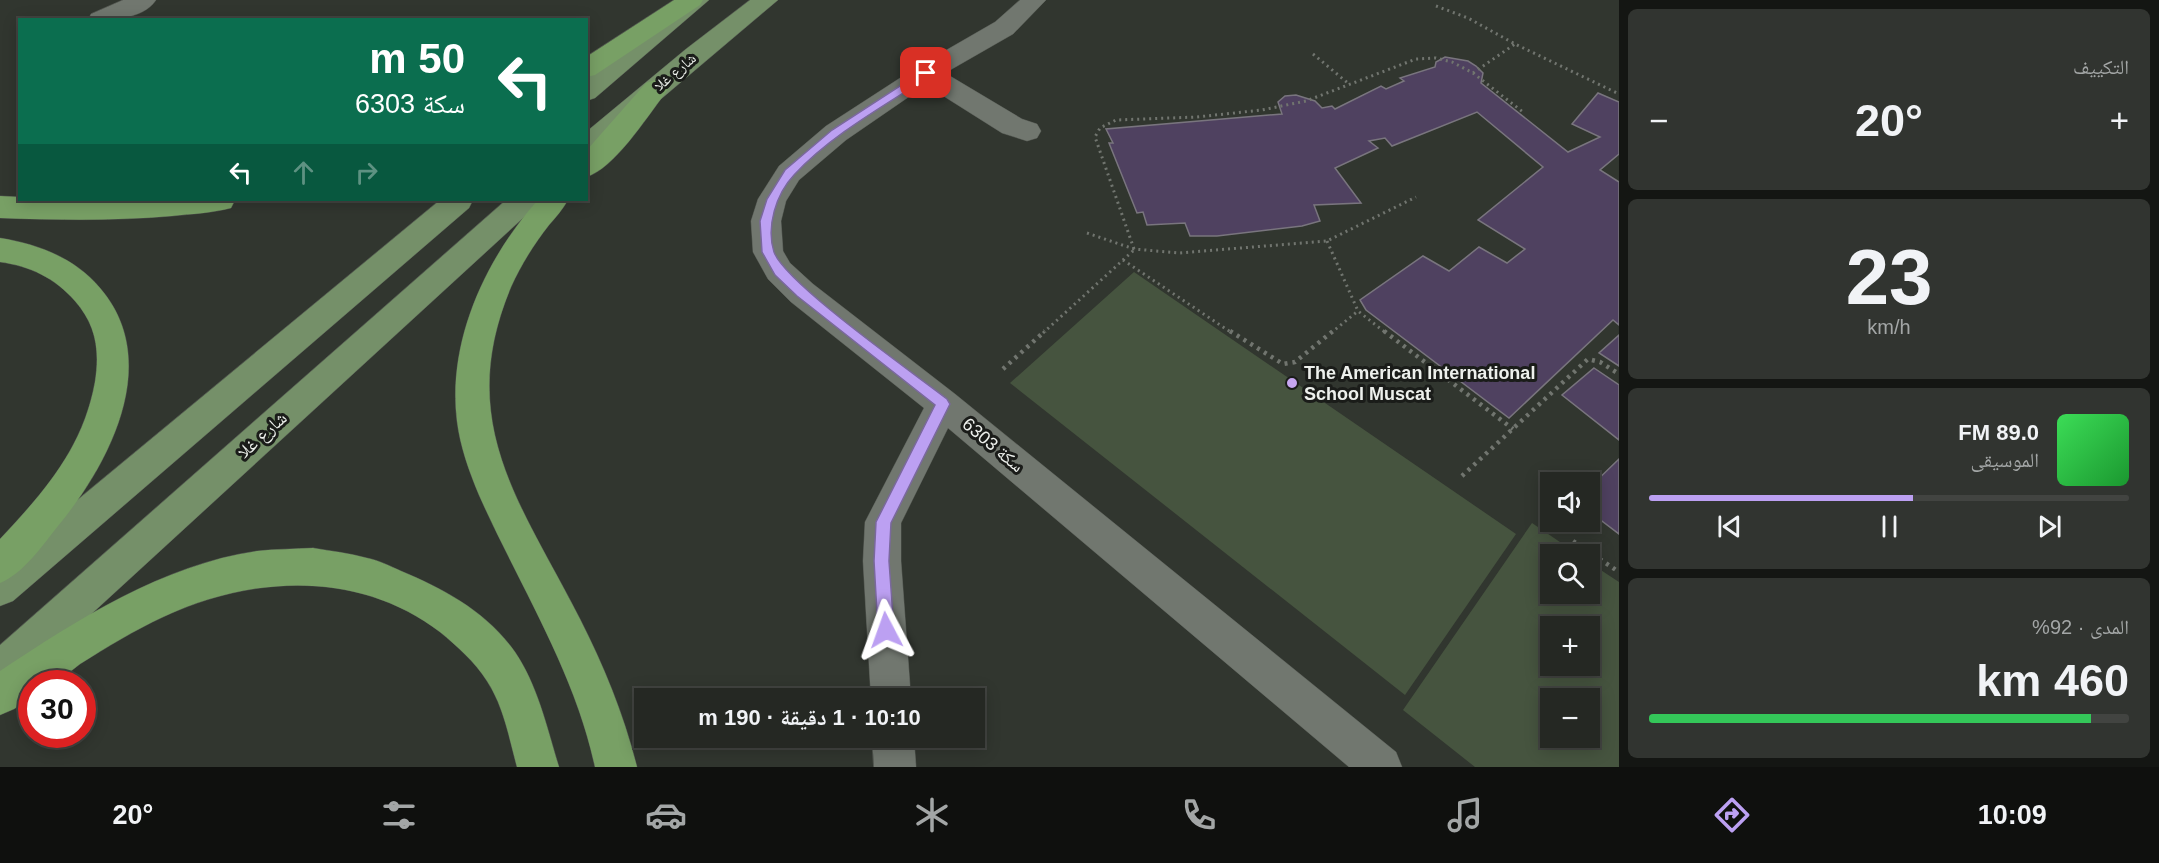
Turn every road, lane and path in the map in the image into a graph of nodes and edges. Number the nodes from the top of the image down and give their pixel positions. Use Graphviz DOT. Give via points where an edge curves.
graph roads {
  1 [pos="692,0"];
  2 [pos="697,0"];
  3 [pos="766,0"];
  4 [pos="1034,0"];
  5 [pos="129,3"];
  6 [pos="1436,6"];
  7 [pos="103,18"];
  8 [pos="1515,44"];
  9 [pos="1313,54"];
  10 [pos="588,68"];
  11 [pos="926,73"];
  12 [pos="1473,73"];
  13 [pos="1349,84"];
  14 [pos="655,89"];
  15 [pos="588,90"];
  16 [pos="1619,94"];
  17 [pos="1523,112"];
  18 [pos="1027,131"];
  19 [pos="588,145"];
  20 [pos="588,165"];
  21 [pos="1416,197"];
  22 [pos="209,201"];
  23 [pos="458,201"];
  24 [pos="523,201"];
  25 [pos="553,201"];
  26 [pos="0,207"];
  27 [pos="1087,233"];
  28 [pos="1327,241"];
  29 [pos="1134,249"];
  30 [pos="0,250"];
  31 [pos="1123,260"];
  32 [pos="1358,311"];
  33 [pos="1003,369"];
  34 [pos="1619,374"];
  35 [pos="943,404"];
  36 [pos="1513,429"];
  37 [pos="1462,476"];
  38 [pos="1573,541"];
  39 [pos="0,565"];
  40 [pos="1619,572"];
  41 [pos="0,588"];
  42 [pos="0,671"];
  43 [pos="890,688"];
  44 [pos="0,695"];
  45 [pos="894,748"];
  46 [pos="538,767"];
  47 [pos="616,767"];
  48 [pos="895,767"];
  49 [pos="1381,767"];
  1 -- 10 [label="highway"];
  2 -- 15 [label="main road"];
  3 -- 14 [label="main road, شارع غلا"];
  4 -- 11 [label="street, سكة 6303" via="1004,28"];
  5 -- 7 [label="street"];
  6 -- 8 [label="path" via="1468,18"];
  8 -- 12 [label="path"];
  8 -- 16 [label="path"];
  9 -- 13 [label="path"];
  11 -- 18 [label="street" via="1012,126"];
  11 -- 35 [label="street, سكة 6303" via="836,133 789,173 772,199 766,221 768,252 779,271"];
  12 -- 13 [label="path" via="1436,58 1416,59"];
  12 -- 17 [label="path"];
  13 -- 29 [label="path" via="1306,101 1262,110 1116,120 1100,128 1095,137 1096,148"];
  14 -- 19 [label="main road, شارع غلا"];
  14 -- 20 [label="highway"];
  21 -- 28 [label="path"];
  22 -- 26 [label="highway" via="116,209"];
  23 -- 41 [label="main road"];
  24 -- 42 [label="main road, شارع غلا"];
  25 -- 47 [label="highway" via="512,254 482,323 474,390 475,426 490,483 581,666 613,747"];
  27 -- 29 [label="path"];
  28 -- 29 [label="path" via="1179,253"];
  28 -- 32 [label="path"];
  29 -- 31 [label="path"];
  30 -- 39 [label="highway" via="31,257 78,282 102,312 114,355 107,410 97,439 79,472"];
  31 -- 32 [label="path" via="1283,364 1295,362"];
  31 -- 33 [label="path"];
  32 -- 36 [label="path"];
  34 -- 36 [label="path" via="1604,363 1588,359"];
  35 -- 43 [label="street" via="883,522"];
  35 -- 49 [label="street, سكة 6303"];
  36 -- 37 [label="path"];
  38 -- 40 [label="path"];
  44 -- 46 [label="highway" via="147,603 225,575 275,565 323,565 411,592 446,612 475,636 507,676"];
  45 -- 48 [label="street"];
}
